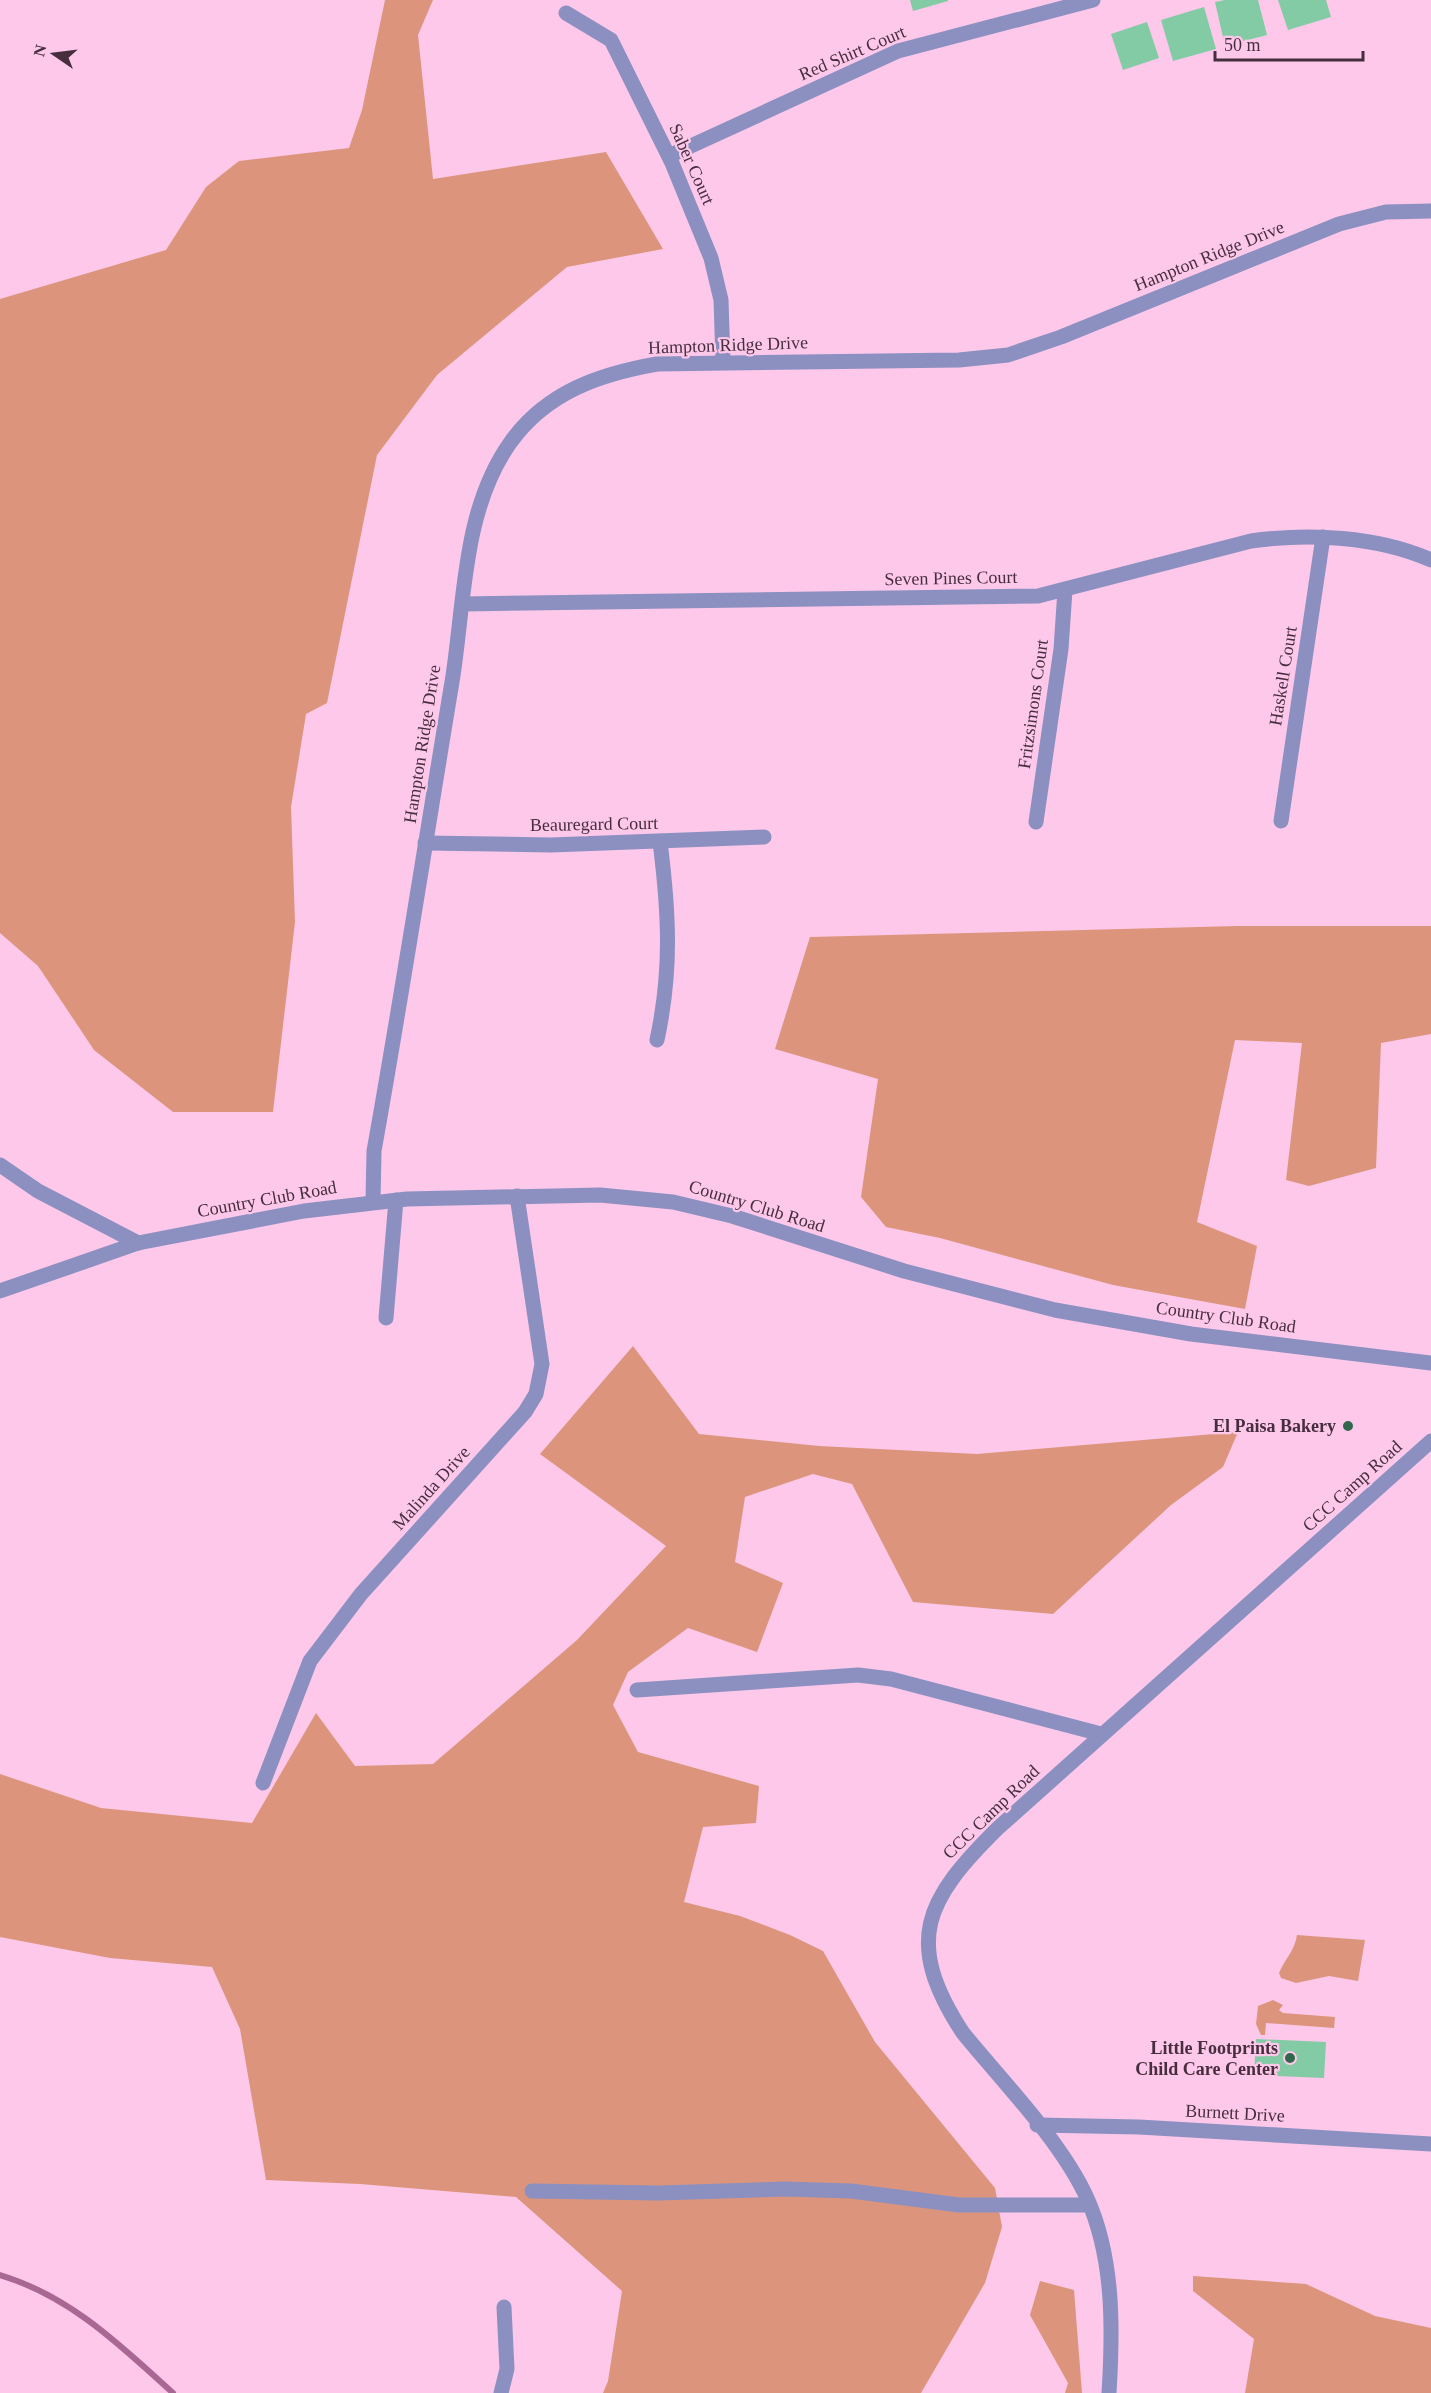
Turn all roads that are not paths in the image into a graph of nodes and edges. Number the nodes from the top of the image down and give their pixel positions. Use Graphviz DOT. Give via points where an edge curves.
graph roads {
  1 [pos="1092,0"];
  2 [pos="566,13"];
  3 [pos="669,156"];
  4 [pos="1431,212"];
  5 [pos="723,362"];
  6 [pos="1323,537"];
  7 [pos="1431,560"];
  8 [pos="1065,590"];
  9 [pos="463,604"];
  10 [pos="1281,821"];
  11 [pos="1036,822"];
  12 [pos="764,837"];
  13 [pos="660,842"];
  14 [pos="425,843"];
  15 [pos="657,1040"];
  16 [pos="0,1166"];
  17 [pos="517,1196"];
  18 [pos="396,1200"];
  19 [pos="373,1202"];
  20 [pos="138,1243"];
  21 [pos="0,1291"];
  22 [pos="386,1318"];
  23 [pos="1431,1363"];
  24 [pos="1431,1441"];
  25 [pos="637,1690"];
  26 [pos="1101,1734"];
  27 [pos="263,1783"];
  28 [pos="1037,2125"];
  29 [pos="1431,2144"];
  30 [pos="532,2191"];
  31 [pos="1089,2205"];
  32 [pos="504,2307"];
  33 [pos="501,2393"];
  34 [pos="1110,2393"];
  1 -- 3 [label="street, Red Shirt Court" via="898,51"];
  2 -- 3 [label="street, Saber Court" via="611,40"];
  3 -- 5 [label="street, Saber Court" via="711,258 721,300"];
  4 -- 5 [label="street, Hampton Ridge Drive" via="1386,212 1339,224 1008,355 959,360"];
  5 -- 9 [label="street, Hampton Ridge Drive" via="657,364 610,372 565,393 525,425 496,464 487,486 474,526"];
  6 -- 7 [label="street, Seven Pines Court" via="1372,544"];
  6 -- 8 [label="street, Seven Pines Court" via="1251,541"];
  6 -- 10 [label="street, Haskell Court"];
  8 -- 9 [label="street, Seven Pines Court" via="1038,596"];
  8 -- 11 [label="street, Fritzsimons Court" via="1061,649"];
  9 -- 14 [label="street, Hampton Ridge Drive"];
  12 -- 13 [label="street, Beauregard Court"];
  13 -- 14 [label="street, Beauregard Court"];
  13 -- 15 [label="street" via="669,936 664,1007"];
  14 -- 19 [label="street, Hampton Ridge Drive" via="375,1151"];
  16 -- 20 [label="street" via="38,1191"];
  17 -- 18 [label="street, Country Club Road"];
  17 -- 23 [label="street, Country Club Road" via="600,1195 673,1202 732,1216 904,1271 1055,1310 1191,1334"];
  17 -- 27 [label="street, Malinda Drive" via="540,1346 541,1374 536,1394 525,1412 321,1645 310,1661"];
  18 -- 19 [label="street, Country Club Road"];
  18 -- 22 [label="street"];
  19 -- 20 [label="street, Country Club Road"];
  20 -- 21 [label="street, Country Club Road"];
  24 -- 26 [label="street, CCC Camp Road"];
  25 -- 26 [label="street" via="858,1675 891,1679"];
  26 -- 28 [label="street, CCC Camp Road" via="966,1860 936,1902 929,1928 930,1968 948,2010"];
  28 -- 29 [label="street, Burnett Drive"];
  28 -- 31 [label="street, CCC Camp Road" via="1069,2166"];
  30 -- 31 [label="street" via="785,2189 852,2192 959,2205"];
  31 -- 34 [label="street, CCC Camp Road" via="1106,2265 1111,2326"];
  32 -- 33 [label="street" via="507,2369"];
}
